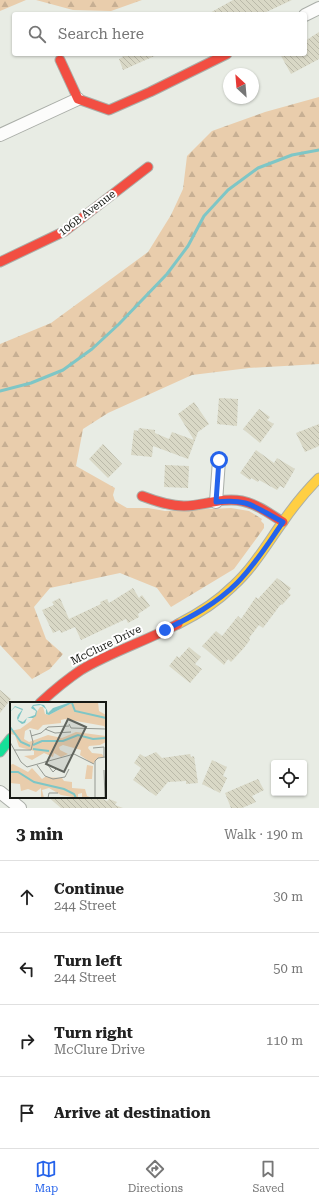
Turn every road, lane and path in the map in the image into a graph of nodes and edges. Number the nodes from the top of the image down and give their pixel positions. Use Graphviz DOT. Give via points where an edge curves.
graph roads {
  1 [pos="319,8"];
  2 [pos="307,14"];
  3 [pos="223,56"];
  4 [pos="60,60"];
  5 [pos="78,99"];
  6 [pos="0,135"];
  7 [pos="148,167"];
  8 [pos="0,262"];
  9 [pos="219,460"];
  10 [pos="319,478"];
  11 [pos="142,496"];
  12 [pos="216,502"];
  13 [pos="283,522"];
  14 [pos="41,702"];
  15 [pos="10,739"];
  16 [pos="0,752"];
  17 [pos="0,792"];
  18 [pos="20,808"];
  1 -- 2 [label="street"];
  3 -- 5 [label="street" via="109,110"];
  4 -- 5 [label="street"];
  5 -- 6 [label="street"];
  7 -- 8 [label="street, 106B Avenue" via="65,231"];
  9 -- 12 [label="street"];
  10 -- 13 [label="street, McClure Drive"];
  11 -- 12 [label="street" via="170,505"];
  12 -- 13 [label="street" via="242,501"];
  13 -- 14 [label="street, McClure Drive" via="246,573 216,601 194,616 78,671"];
  15 -- 16 [label="street"];
  17 -- 18 [label="street"];
}
